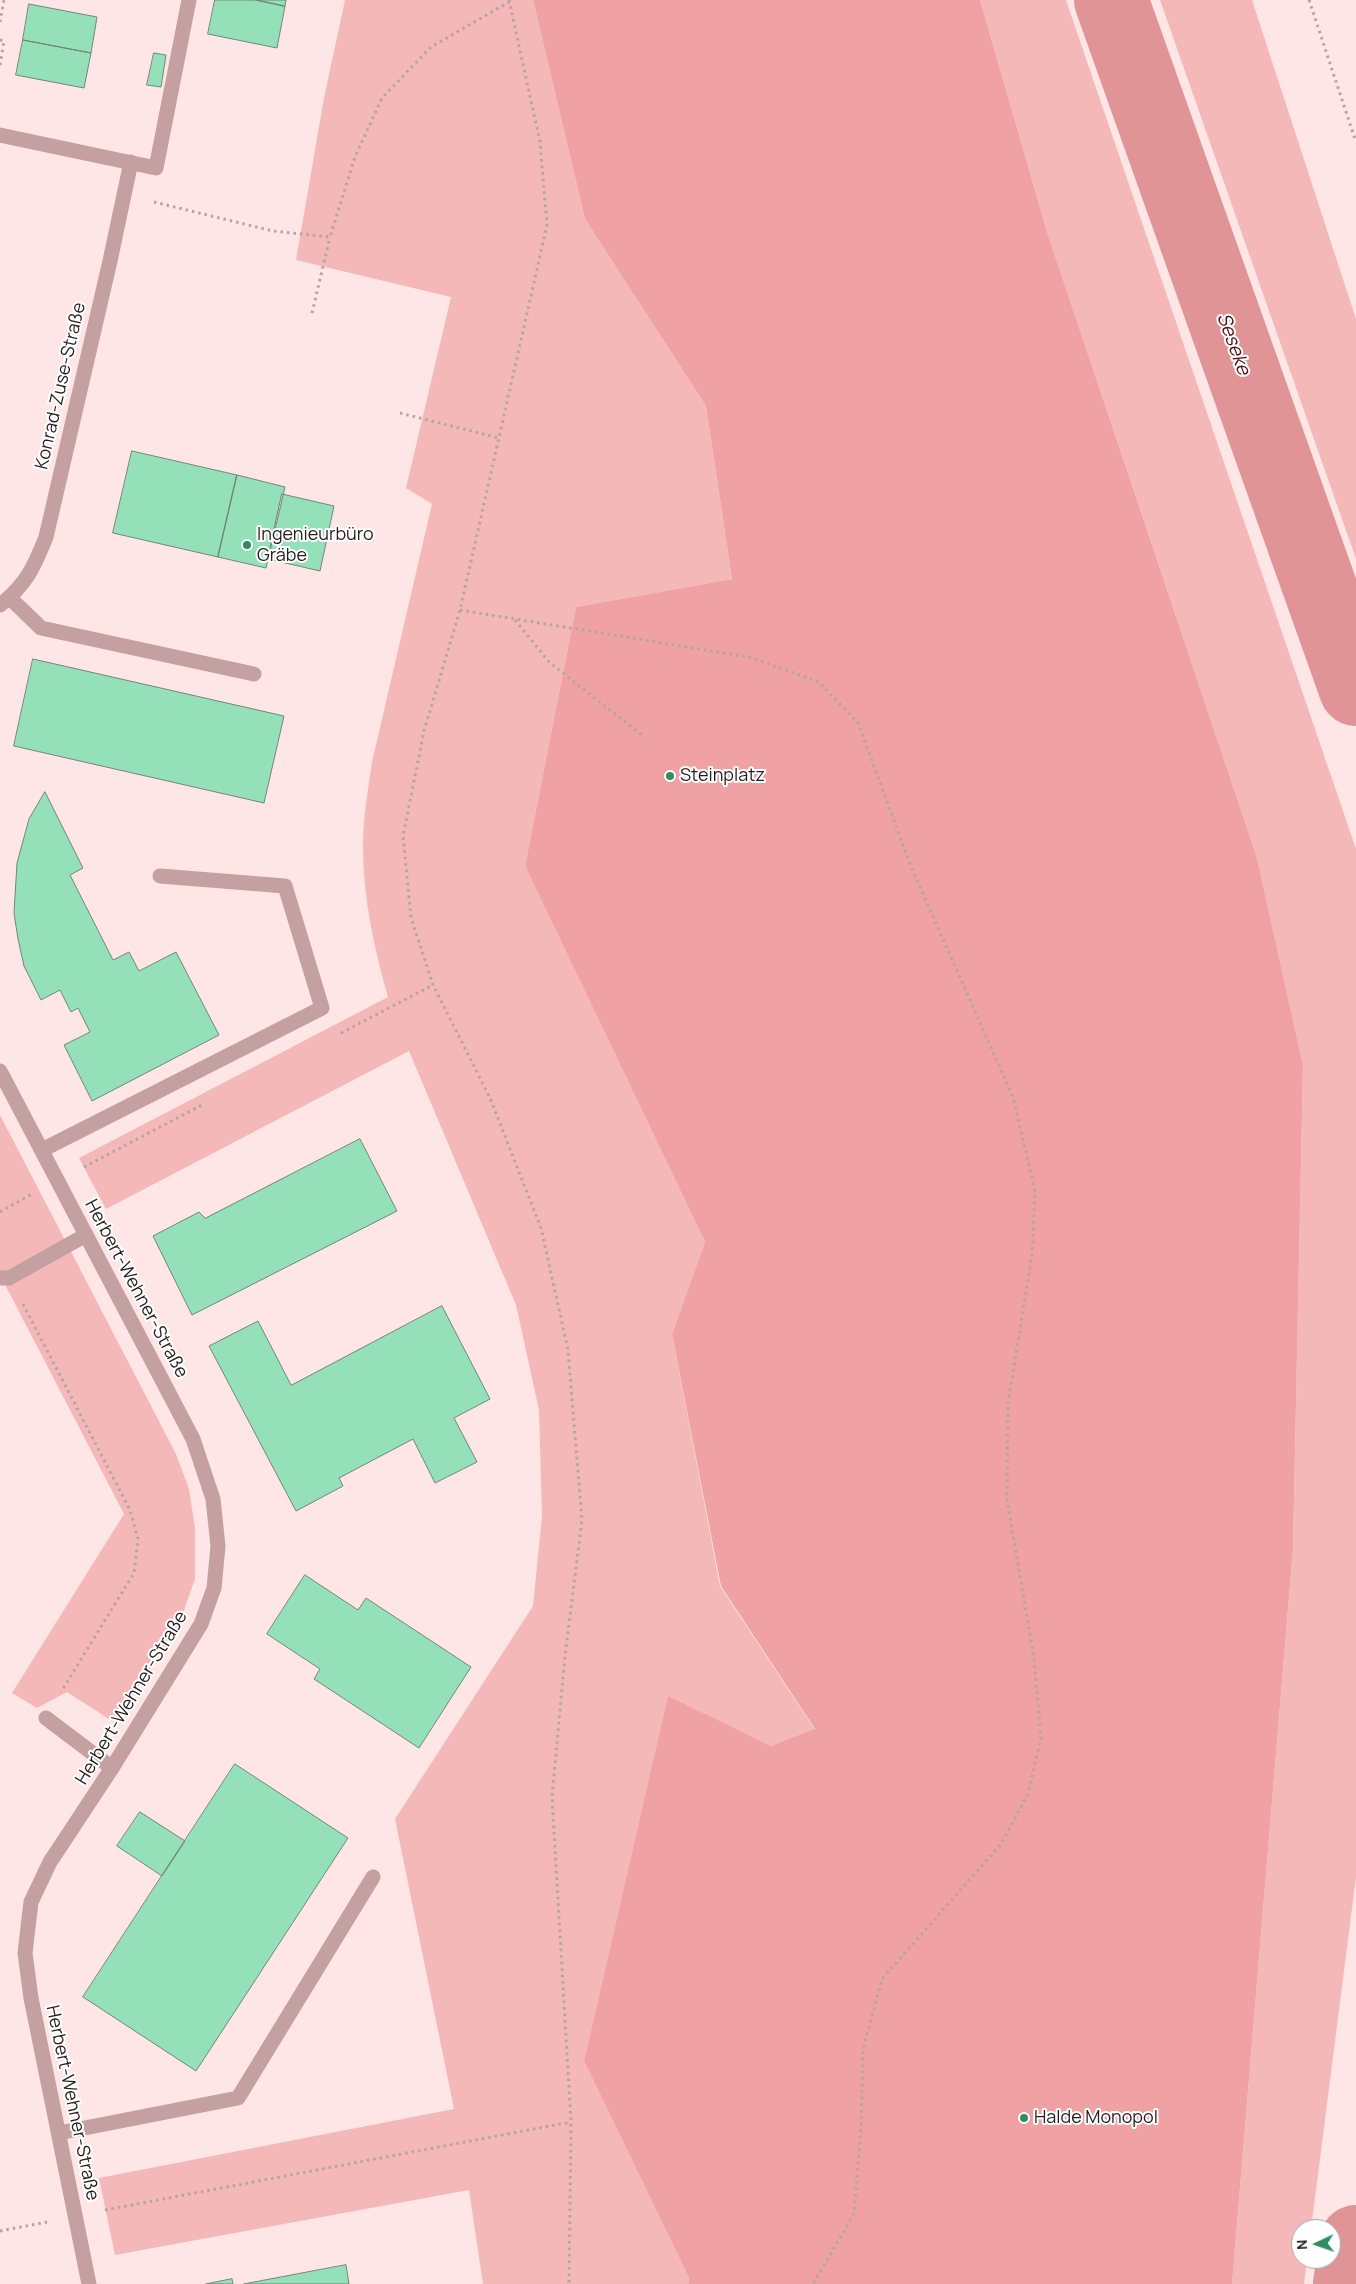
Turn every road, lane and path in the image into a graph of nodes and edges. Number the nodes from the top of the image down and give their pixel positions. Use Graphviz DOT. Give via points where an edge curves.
graph roads {
  1 [pos="4,0"];
  2 [pos="189,0"];
  3 [pos="1309,0"];
  4 [pos="509,1"];
  5 [pos="0,22"];
  6 [pos="0,40"];
  7 [pos="0,65"];
  8 [pos="0,134"];
  9 [pos="1356,142"];
  10 [pos="131,162"];
  11 [pos="124,196"];
  12 [pos="330,237"];
  13 [pos="312,313"];
  14 [pos="400,413"];
  15 [pos="499,438"];
  16 [pos="5,602"];
  17 [pos="460,610"];
  18 [pos="515,619"];
  19 [pos="254,674"];
  20 [pos="642,735"];
  21 [pos="160,876"];
  22 [pos="0,1071"];
  23 [pos="42,1150"];
  24 [pos="57,1180"];
  25 [pos="0,1212"];
  26 [pos="86,1235"];
  27 [pos="5,1278"];
  28 [pos="46,1718"];
  29 [pos="112,1768"];
  30 [pos="374,1877"];
  31 [pos="571,2122"];
  32 [pos="59,2133"];
  33 [pos="76,2216"];
  34 [pos="0,2231"];
  35 [pos="89,2284"];
  36 [pos="569,2284"];
  37 [pos="814,2284"];
  1 -- 5 [label="path"];
  2 -- 10 [label="street" via="156,168"];
  3 -- 9 [label="path"];
  4 -- 12 [label="path" via="431,47 382,98 355,157"];
  4 -- 15 [label="path" via="540,142 547,225"];
  6 -- 7 [label="path" via="4,41"];
  8 -- 10 [label="street"];
  10 -- 11 [label="street, Konrad-Zuse-Straße"];
  11 -- 12 [label="path" via="273,231"];
  11 -- 16 [label="street, Konrad-Zuse-Straße" via="46,537 32,572"];
  12 -- 13 [label="path"];
  14 -- 15 [label="path"];
  15 -- 17 [label="path"];
  16 -- 19 [label="street" via="42,628"];
  17 -- 18 [label="path"];
  17 -- 31 [label="path" via="424,731 403,836 411,918 434,985 490,1098 541,1228 568,1350 582,1520 552,1797"];
  18 -- 20 [label="path" via="550,663"];
  18 -- 37 [label="path" via="749,657 819,682 858,723 912,869 1013,1097 1034,1191 1032,1255 1008,1403 1007,1499 1034,1659 1041,1738 1028,1794 1001,1844 882,1979 863,2049 854,2214"];
  21 -- 23 [label="street" via="285,886 322,1008"];
  22 -- 23 [label="street, Herbert-Wehner-Straße"];
  23 -- 24 [label="street, Herbert-Wehner-Straße"];
  24 -- 25 [label="path"];
  24 -- 26 [label="street, Herbert-Wehner-Straße"];
  26 -- 27 [label="street"];
  26 -- 29 [label="street, Herbert-Wehner-Straße" via="194,1439 213,1499 218,1546 214,1588 201,1624"];
  27 -- 28 [label="path" via="130,1510 138,1539 134,1574"];
  28 -- 29 [label="street"];
  29 -- 32 [label="street, Herbert-Wehner-Straße" via="50,1862 31,1902 25,1953"];
  30 -- 32 [label="street" via="238,2098"];
  31 -- 33 [label="path"];
  31 -- 36 [label="path"];
  32 -- 33 [label="street, Herbert-Wehner-Straße"];
  33 -- 34 [label="path"];
  33 -- 35 [label="street, Herbert-Wehner-Straße"];
}
